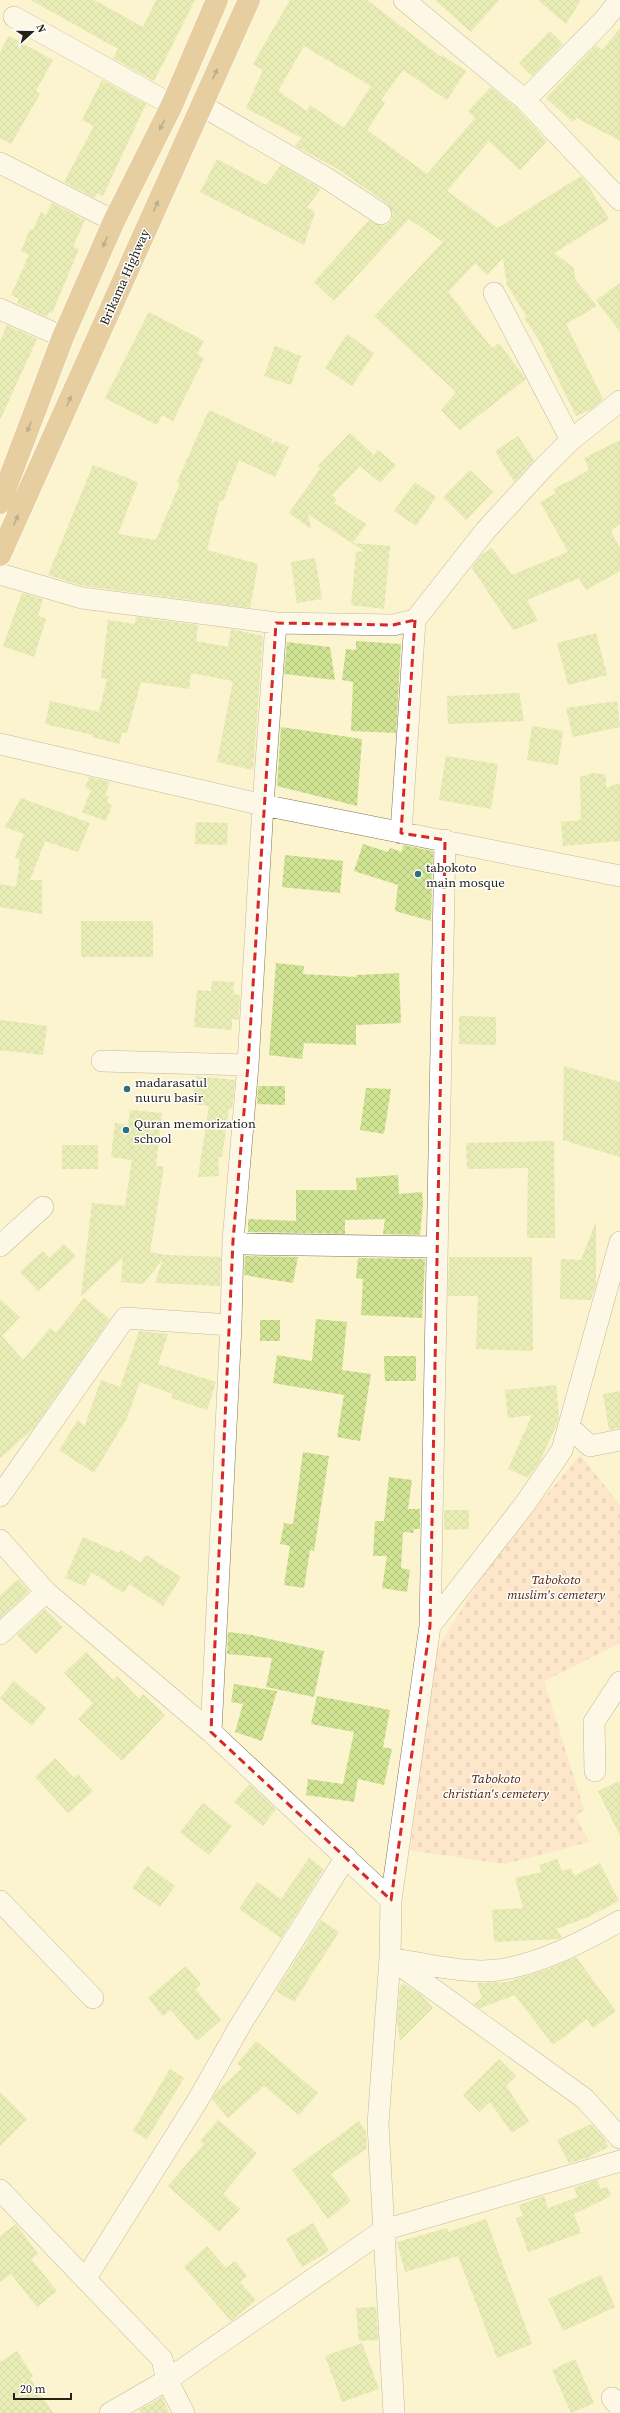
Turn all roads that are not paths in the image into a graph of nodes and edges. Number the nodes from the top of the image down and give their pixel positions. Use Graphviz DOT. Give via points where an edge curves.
graph roads {
  1 [pos="217,0"];
  2 [pos="249,0"];
  3 [pos="404,0"];
  4 [pos="620,0"];
  5 [pos="14,17"];
  6 [pos="525,100"];
  7 [pos="172,105"];
  8 [pos="201,105"];
  9 [pos="0,163"];
  10 [pos="620,200"];
  11 [pos="381,214"];
  12 [pos="114,221"];
  13 [pos="494,293"];
  14 [pos="0,309"];
  15 [pos="63,338"];
  16 [pos="620,401"];
  17 [pos="571,440"];
  18 [pos="0,503"];
  19 [pos="0,555"];
  20 [pos="0,574"];
  21 [pos="415,620"];
  22 [pos="276,623"];
  23 [pos="0,744"];
  24 [pos="263,805"];
  25 [pos="401,833"];
  26 [pos="445,840"];
  27 [pos="620,876"];
  28 [pos="102,1061"];
  29 [pos="248,1065"];
  30 [pos="43,1207"];
  31 [pos="233,1241"];
  32 [pos="620,1242"];
  33 [pos="0,1246"];
  34 [pos="436,1248"];
  35 [pos="231,1325"];
  36 [pos="568,1427"];
  37 [pos="620,1440"];
  38 [pos="590,1446"];
  39 [pos="555,1460"];
  40 [pos="0,1496"];
  41 [pos="0,1540"];
  42 [pos="46,1592"];
  43 [pos="430,1626"];
  44 [pos="0,1634"];
  45 [pos="620,1682"];
  46 [pos="211,1732"];
  47 [pos="595,1771"];
  48 [pos="346,1857"];
  49 [pos="391,1900"];
  50 [pos="0,1901"];
  51 [pos="620,1921"];
  52 [pos="390,1958"];
  53 [pos="93,1998"];
  54 [pos="620,2138"];
  55 [pos="620,2161"];
  56 [pos="0,2190"];
  57 [pos="384,2230"];
  58 [pos="86,2278"];
  59 [pos="168,2380"];
  60 [pos="110,2413"];
  61 [pos="184,2413"];
  62 [pos="394,2413"];
  1 -- 7 [label="highway"];
  8 -- 2 [label="highway, Brikama Highway, one-way"];
  3 -- 6 [label="street"];
  4 -- 6 [label="street" via="604,20"];
  5 -- 7 [label="street"];
  6 -- 10 [label="street"];
  7 -- 12 [label="highway, one-way"];
  8 -- 11 [label="street" via="328,178"];
  19 -- 8 [label="highway, Brikama Highway, one-way"];
  9 -- 12 [label="street"];
  12 -- 15 [label="highway, one-way"];
  13 -- 17 [label="street"];
  14 -- 15 [label="street"];
  15 -- 18 [label="highway, one-way"];
  16 -- 17 [label="street"];
  17 -- 21 [label="street" via="486,530"];
  20 -- 22 [label="street" via="82,598"];
  21 -- 22 [label="street" via="393,625"];
  21 -- 25 [label="street"];
  22 -- 24 [label="street"];
  23 -- 24 [label="street"];
  24 -- 25 [label="street"];
  24 -- 29 [label="street"];
  25 -- 26 [label="street"];
  26 -- 27 [label="street"];
  26 -- 34 [label="street"];
  28 -- 29 [label="street"];
  29 -- 31 [label="street"];
  30 -- 33 [label="street"];
  31 -- 34 [label="street" via="246,1244"];
  31 -- 35 [label="street"];
  32 -- 36 [label="street"];
  34 -- 43 [label="street"];
  35 -- 40 [label="street" via="125,1318"];
  35 -- 46 [label="street"];
  36 -- 38 [label="street"];
  36 -- 39 [label="street" via="562,1450"];
  37 -- 38 [label="street"];
  38 -- 39 [label="street"];
  39 -- 43 [label="street" via="525,1504"];
  41 -- 42 [label="street"];
  42 -- 44 [label="street"];
  42 -- 46 [label="street"];
  43 -- 49 [label="street"];
  45 -- 47 [label="street" via="594,1722"];
  46 -- 48 [label="street"];
  48 -- 49 [label="street"];
  48 -- 58 [label="street"];
  49 -- 52 [label="street"];
  50 -- 53 [label="street"];
  51 -- 52 [label="street" via="540,1960 498,1970 453,1968"];
  52 -- 54 [label="street" via="585,2099"];
  52 -- 57 [label="street" via="378,2124"];
  55 -- 57 [label="street"];
  56 -- 58 [label="street"];
  57 -- 59 [label="street"];
  57 -- 62 [label="street"];
  58 -- 59 [label="street" via="162,2359"];
  59 -- 60 [label="street"];
  59 -- 61 [label="street"];
}
